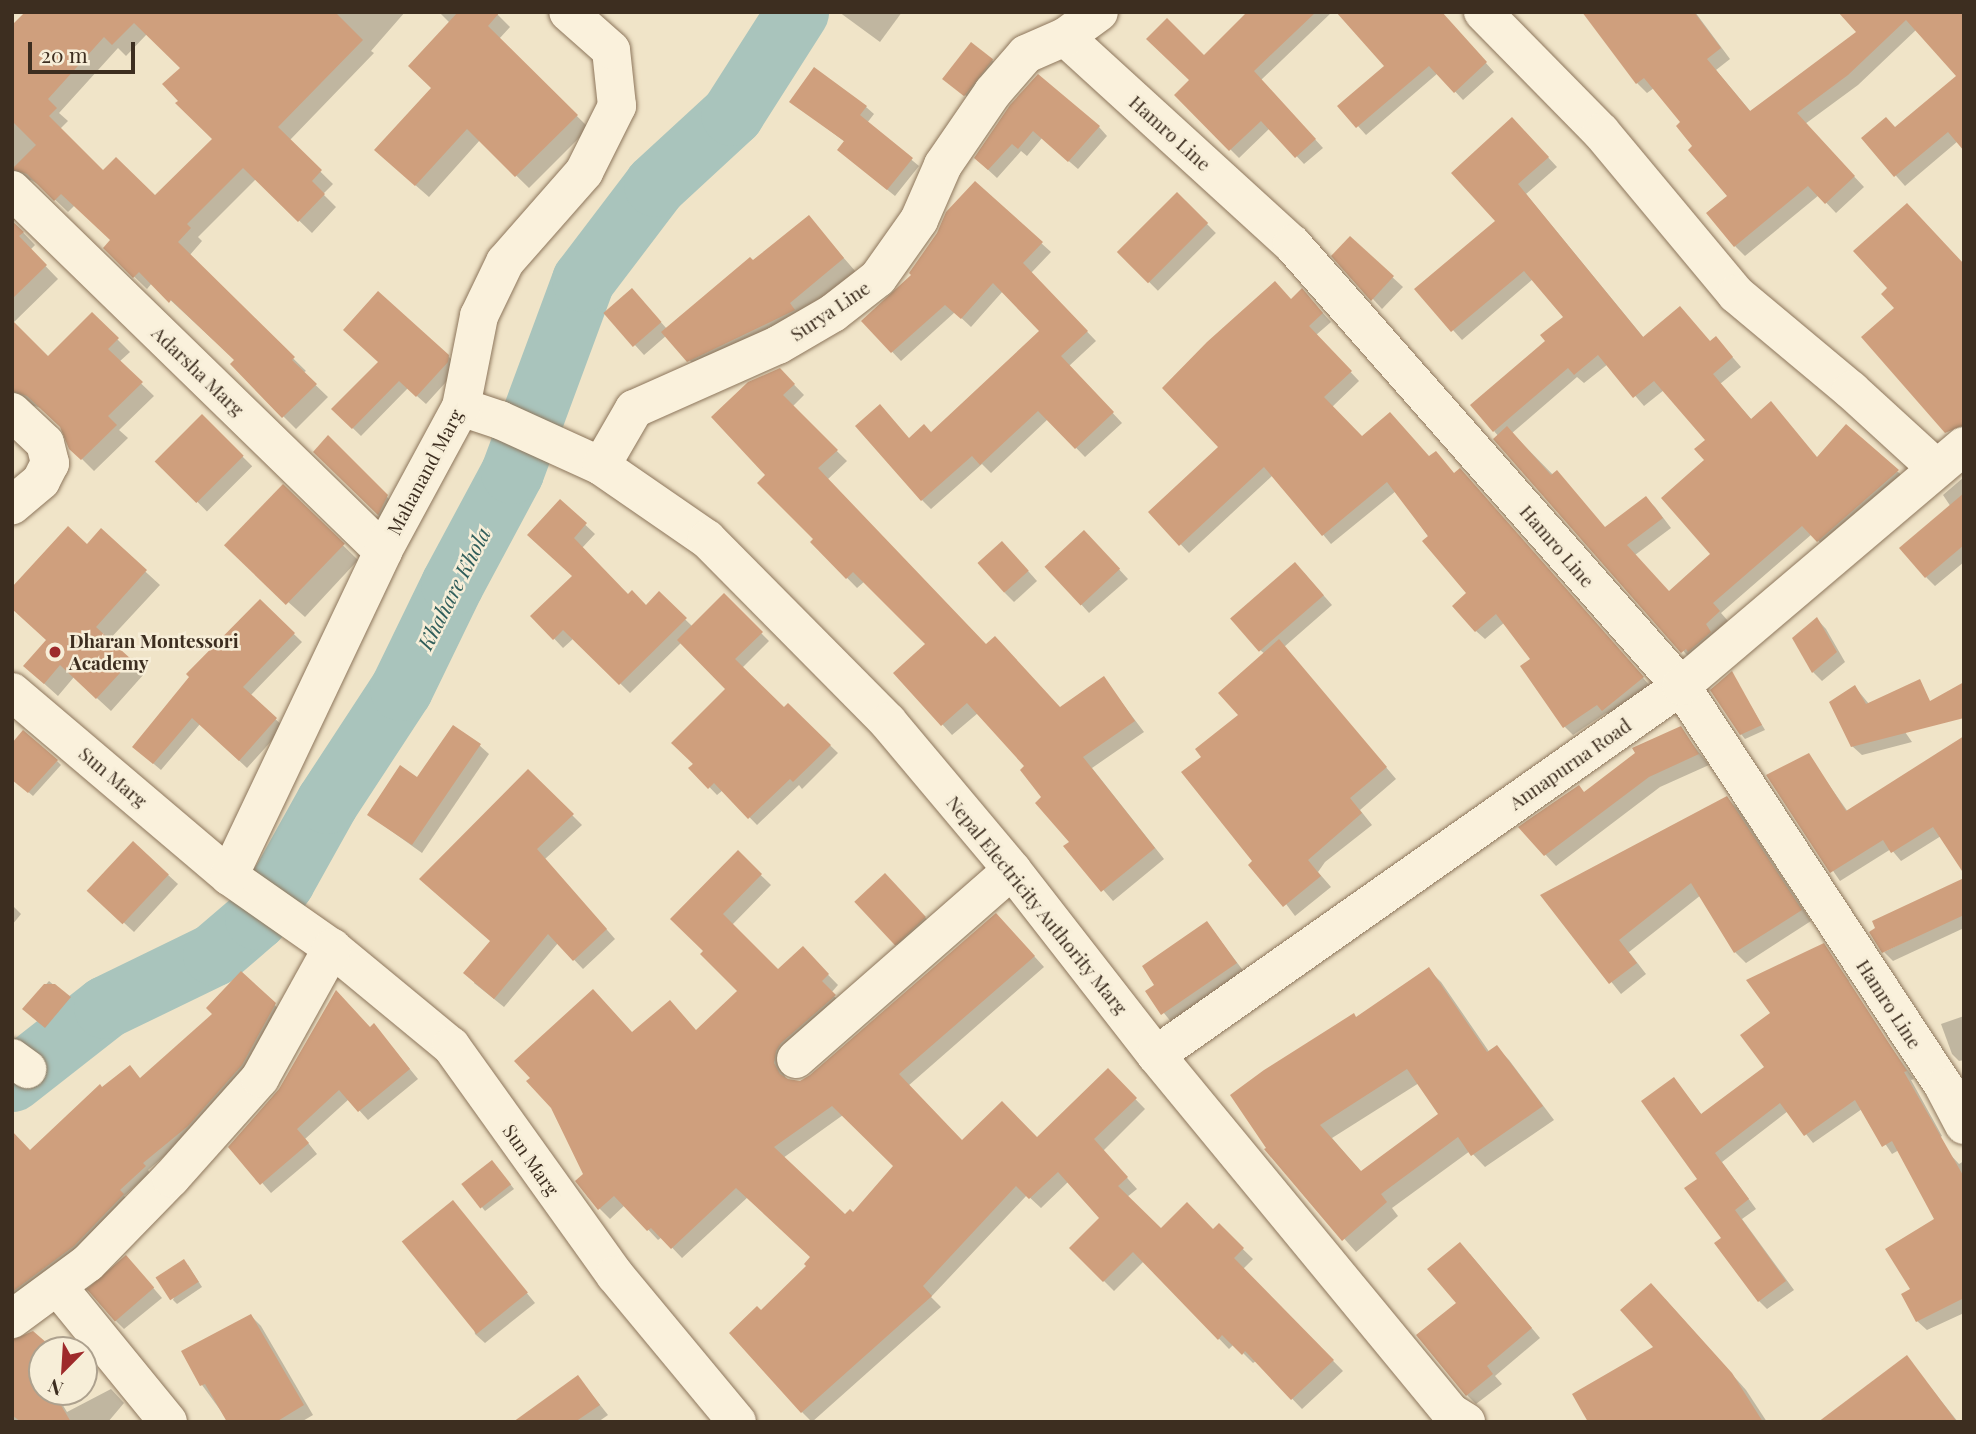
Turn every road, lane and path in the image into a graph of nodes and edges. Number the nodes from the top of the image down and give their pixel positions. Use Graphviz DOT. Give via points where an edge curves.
graph roads {
  1 [pos="568,12"];
  2 [pos="1098,12"];
  3 [pos="1483,12"];
  4 [pos="1065,37"];
  5 [pos="12,190"];
  6 [pos="461,407"];
  7 [pos="12,412"];
  8 [pos="1949,456"];
  9 [pos="601,466"];
  10 [pos="12,505"];
  11 [pos="383,551"];
  12 [pos="1681,686"];
  13 [pos="12,692"];
  14 [pos="1012,870"];
  15 [pos="239,881"];
  16 [pos="332,948"];
  17 [pos="1156,1055"];
  18 [pos="796,1059"];
  19 [pos="1964,1125"];
  20 [pos="58,1287"];
  21 [pos="12,1319"];
  22 [pos="1451,1419"];
  23 [pos="168,1422"];
  24 [pos="737,1422"];
  1 -- 6 [label="street, Mahanand Marg" via="611,50 617,106 584,172 505,262 479,316"];
  2 -- 4 [label="street, Surya Line"];
  3 -- 8 [label="street" via="1601,132 1736,293 1851,390"];
  4 -- 9 [label="street, Surya Line" via="1026,54 993,92 943,165 919,220 878,278 833,313 778,345 634,409"];
  4 -- 12 [label="street, Hamro Line" via="1292,244"];
  5 -- 11 [label="street, Adarsha Marg"];
  6 -- 9 [label="street, Nepal Electricity Authority Marg"];
  6 -- 11 [label="street, Mahanand Marg"];
  7 -- 10 [label="street" via="45,443 50,463 41,481"];
  8 -- 12 [label="street, Annapurna Road"];
  9 -- 14 [label="street, Nepal Electricity Authority Marg" via="707,540 888,722"];
  11 -- 15 [label="street, Mahanand Marg"];
  12 -- 17 [label="street, Annapurna Road"];
  12 -- 19 [label="street, Hamro Line" via="1944,1087"];
  13 -- 15 [label="street, Sun Marg"];
  14 -- 17 [label="street, Nepal Electricity Authority Marg"];
  14 -- 18 [label="street"];
  15 -- 16 [label="street, Sun Marg"];
  16 -- 20 [label="street" via="260,1079 125,1225"];
  16 -- 24 [label="street, Sun Marg" via="451,1046 615,1275"];
  17 -- 22 [label="street, Nepal Electricity Authority Marg"];
  20 -- 21 [label="street"];
  20 -- 23 [label="street"];
}
